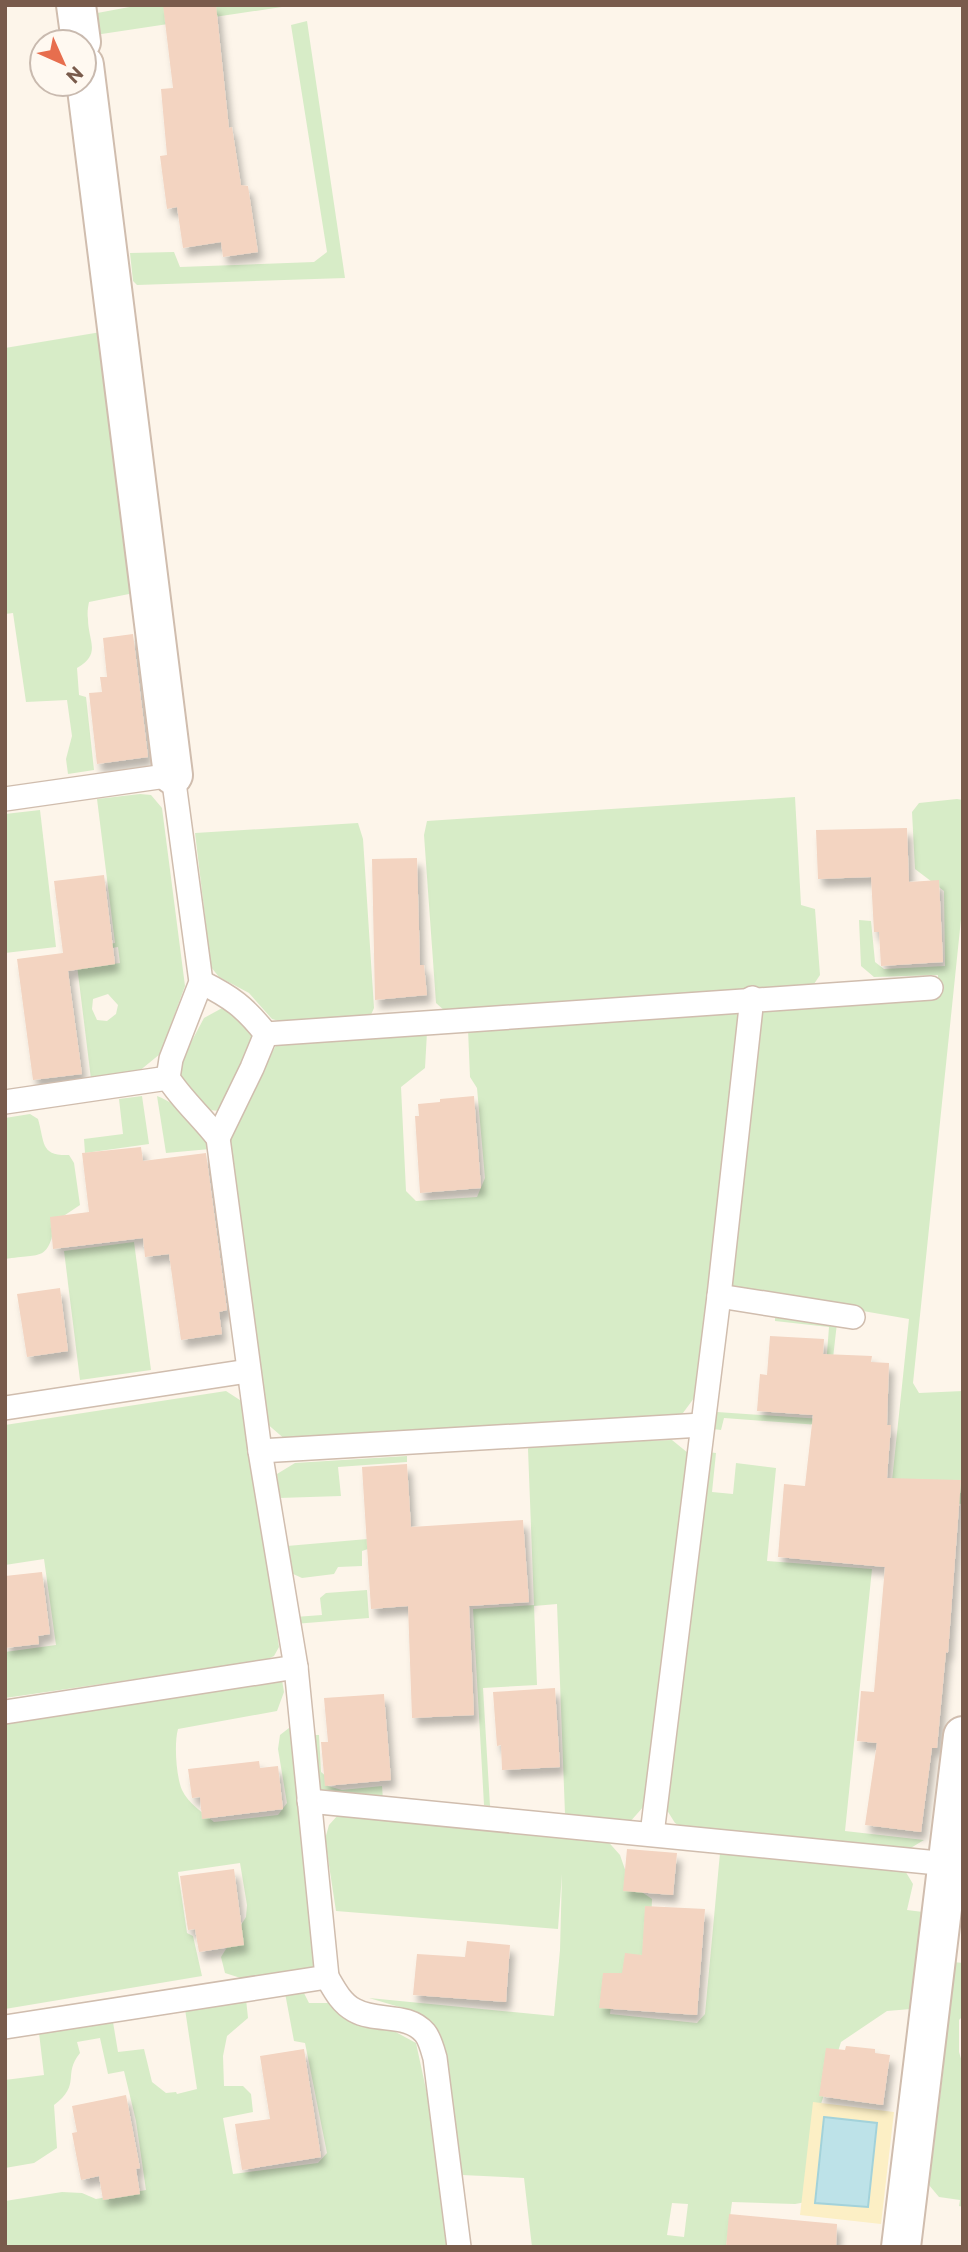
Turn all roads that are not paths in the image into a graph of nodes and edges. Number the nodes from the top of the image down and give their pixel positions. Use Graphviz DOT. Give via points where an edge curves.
graph roads {
  1 [pos="76,5"];
  2 [pos="79,28"];
  3 [pos="88,98"];
  4 [pos="173,775"];
  5 [pos="5,799"];
  6 [pos="201,982"];
  7 [pos="931,988"];
  8 [pos="752,999"];
  9 [pos="266,1034"];
  10 [pos="168,1079"];
  11 [pos="5,1102"];
  12 [pos="218,1138"];
  13 [pos="719,1296"];
  14 [pos="853,1317"];
  15 [pos="248,1371"];
  16 [pos="5,1408"];
  17 [pos="702,1425"];
  18 [pos="260,1451"];
  19 [pos="296,1667"];
  20 [pos="5,1712"];
  21 [pos="963,1736"];
  22 [pos="309,1801"];
  23 [pos="652,1834"];
  24 [pos="953,1870"];
  25 [pos="327,1977"];
  26 [pos="5,2027"];
  27 [pos="459,2247"];
  28 [pos="901,2247"];
  1 -- 2 [label="street"];
  3 -- 4 [label="street"];
  4 -- 5 [label="lane"];
  4 -- 6 [label="lane"];
  6 -- 9 [label="lane" via="248,1011"];
  6 -- 10 [label="lane" via="171,1059"];
  7 -- 8 [label="lane"];
  8 -- 9 [label="lane"];
  8 -- 13 [label="lane"];
  9 -- 12 [label="lane"];
  10 -- 11 [label="lane"];
  10 -- 12 [label="lane"];
  12 -- 15 [label="lane"];
  13 -- 14 [label="lane"];
  13 -- 17 [label="lane"];
  15 -- 16 [label="lane"];
  15 -- 18 [label="lane"];
  17 -- 18 [label="lane"];
  17 -- 23 [label="lane"];
  18 -- 19 [label="lane"];
  19 -- 20 [label="lane"];
  19 -- 22 [label="lane"];
  21 -- 24 [label="street"];
  22 -- 23 [label="lane"];
  22 -- 25 [label="lane"];
  23 -- 24 [label="lane"];
  24 -- 28 [label="street"];
  25 -- 26 [label="lane"];
  25 -- 27 [label="lane" via="340,1999 354,2010 408,2020 426,2034 435,2058"];
}
